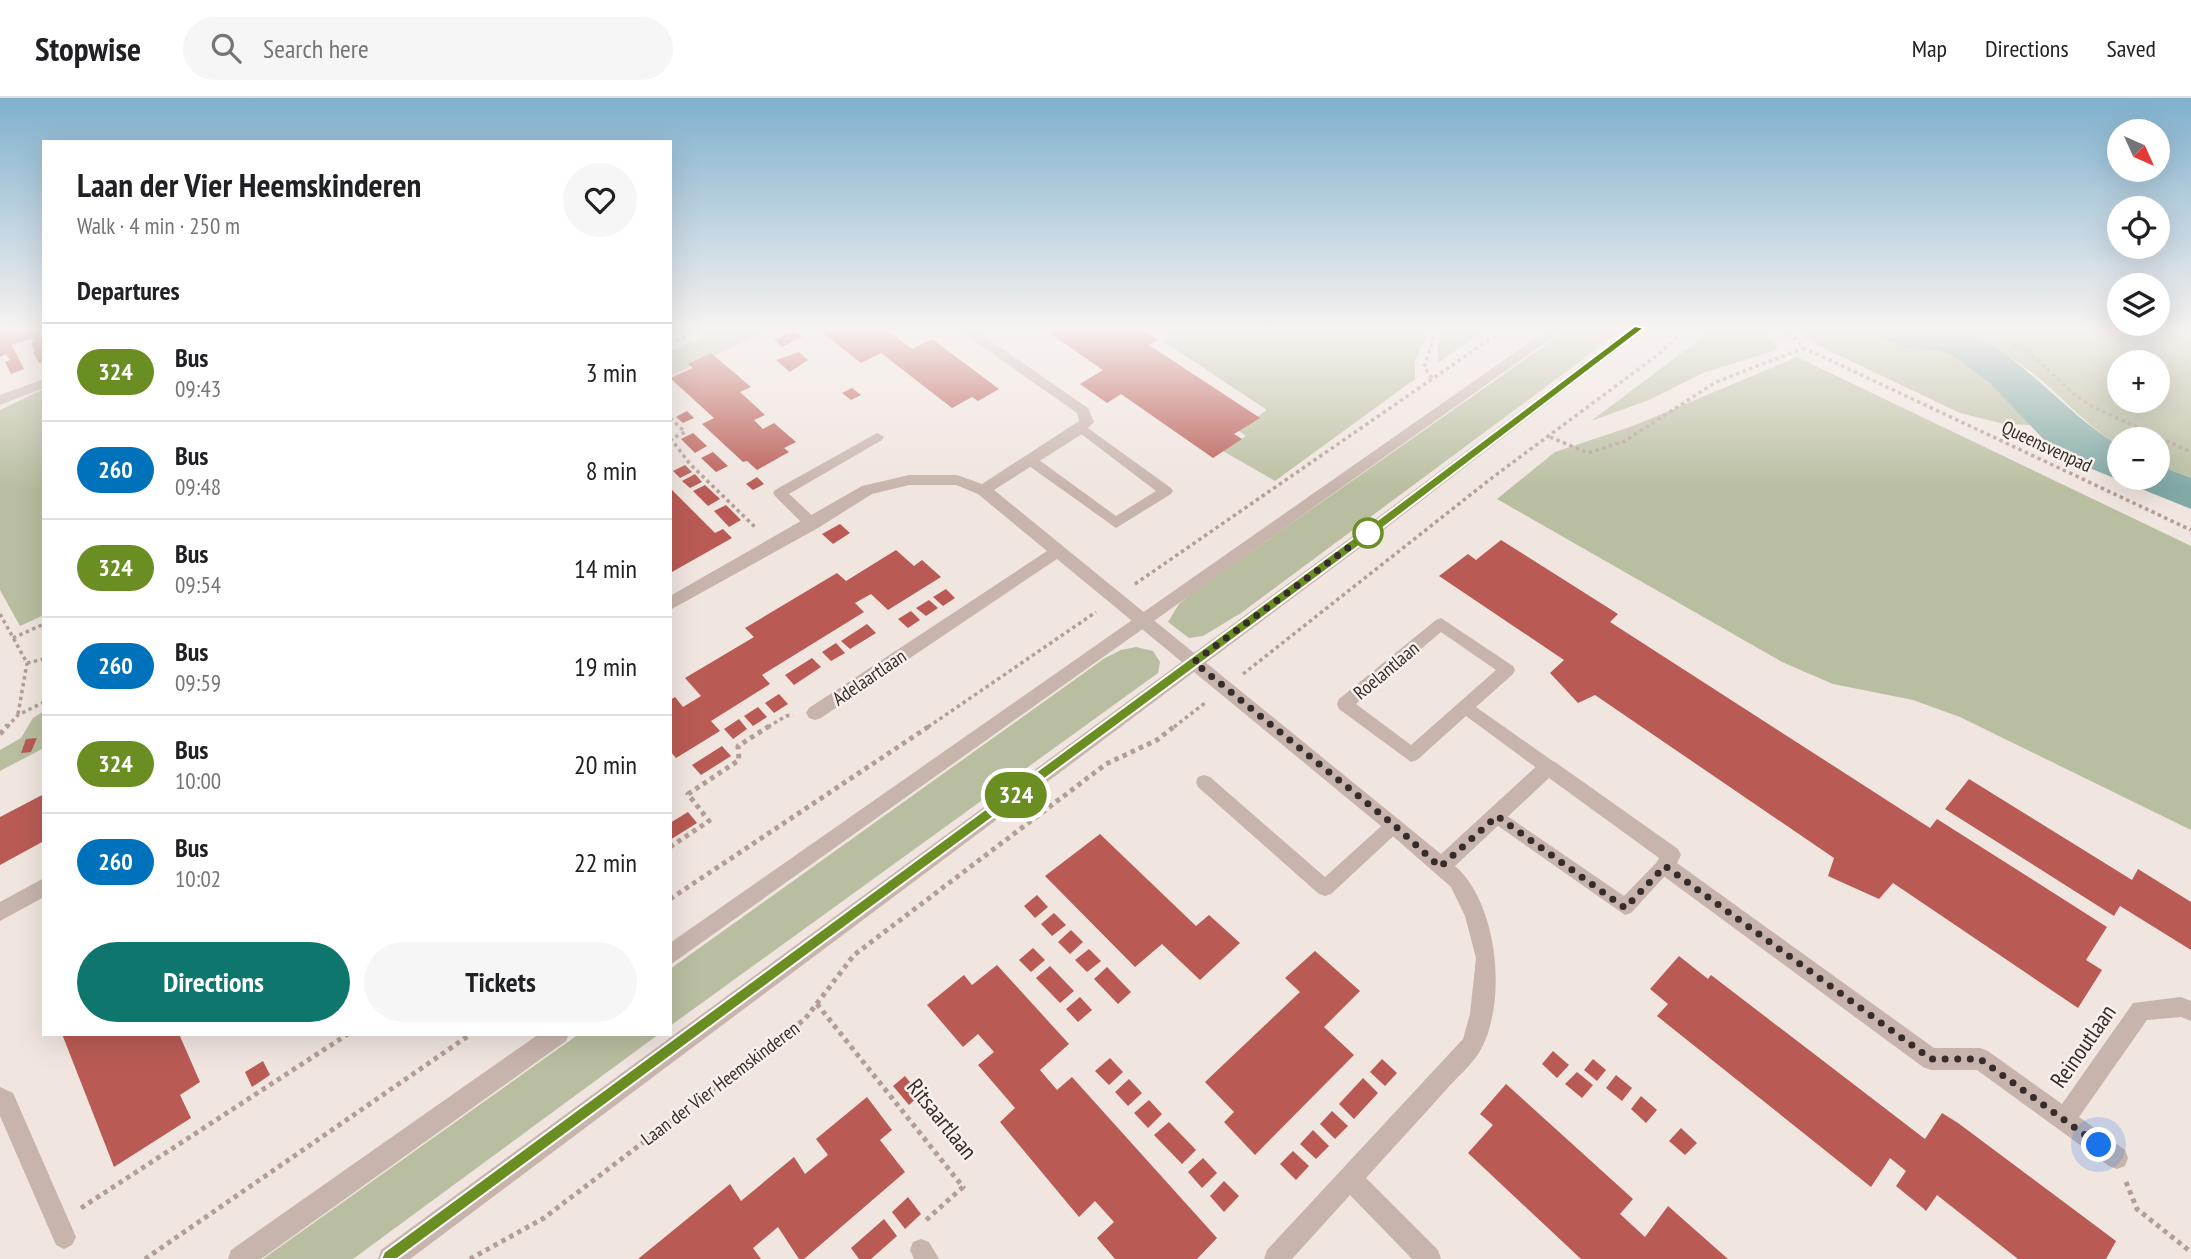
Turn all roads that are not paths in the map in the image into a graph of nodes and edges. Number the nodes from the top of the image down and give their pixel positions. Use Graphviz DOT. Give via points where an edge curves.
graph roads {
  1 [pos="1041,382"];
  2 [pos="1482,382"];
  3 [pos="1567,382"];
  4 [pos="42,384"];
  5 [pos="0,400"];
  6 [pos="1081,427"];
  7 [pos="877,437"];
  8 [pos="1030,460"];
  9 [pos="983,490"];
  10 [pos="812,524"];
  11 [pos="1058,551"];
  12 [pos="672,603"];
  13 [pos="1143,621"];
  14 [pos="1194,662"];
  15 [pos="1466,708"];
  16 [pos="815,713"];
  17 [pos="1548,767"];
  18 [pos="1204,782"];
  19 [pos="1497,816"];
  20 [pos="1394,825"];
  21 [pos="1665,866"];
  22 [pos="1440,867"];
  23 [pos="42,888"];
  24 [pos="0,912"];
  25 [pos="672,954"];
  26 [pos="2191,1011"];
  27 [pos="555,1036"];
  28 [pos="0,1098"];
  29 [pos="2064,1120"];
  30 [pos="2117,1158"];
  31 [pos="1351,1179"];
  32 [pos="61,1230"];
  33 [pos="240,1259"];
  34 [pos="390,1259"];
  35 [pos="1276,1259"];
  36 [pos="1429,1259"];
  1 -- 6 [label="street" via="1083,411 1087,422"];
  2 -- 13 [label="street"];
  3 -- 14 [label="street"];
  4 -- 5 [label="street"];
  6 -- 8 [label="street"];
  6 -- 8 [label="lane" via="1166,491 1116,523"];
  7 -- 10 [label="lane" via="780,492"];
  8 -- 9 [label="street"];
  9 -- 10 [label="street" via="957,480 909,480 867,490"];
  9 -- 11 [label="street"];
  10 -- 12 [label="street"];
  11 -- 13 [label="street"];
  11 -- 16 [label="street, Adelaartlaan"];
  13 -- 14 [label="street"];
  13 -- 25 [label="street"];
  14 -- 20 [label="street"];
  14 -- 34 [label="street"];
  15 -- 15 [label="lane, Roelantlaan" via="1411,755 1345,704 1441,624 1507,670"];
  15 -- 17 [label="lane"];
  17 -- 19 [label="street"];
  17 -- 21 [label="street" via="1671,855"];
  18 -- 20 [label="lane" via="1325,888"];
  19 -- 21 [label="lane" via="1625,908"];
  19 -- 22 [label="street"];
  20 -- 22 [label="street"];
  21 -- 29 [label="street" via="1931,1059 1980,1059"];
  22 -- 31 [label="street" via="1458,881 1475,915 1486,958 1482,1014 1472,1045"];
  23 -- 24 [label="street"];
  26 -- 29 [label="street, Reinoutlaan" via="2181,1007 2141,1010"];
  27 -- 33 [label="street"];
  28 -- 32 [label="street"];
  29 -- 30 [label="street"];
  31 -- 35 [label="street"];
  31 -- 36 [label="street"];
}
